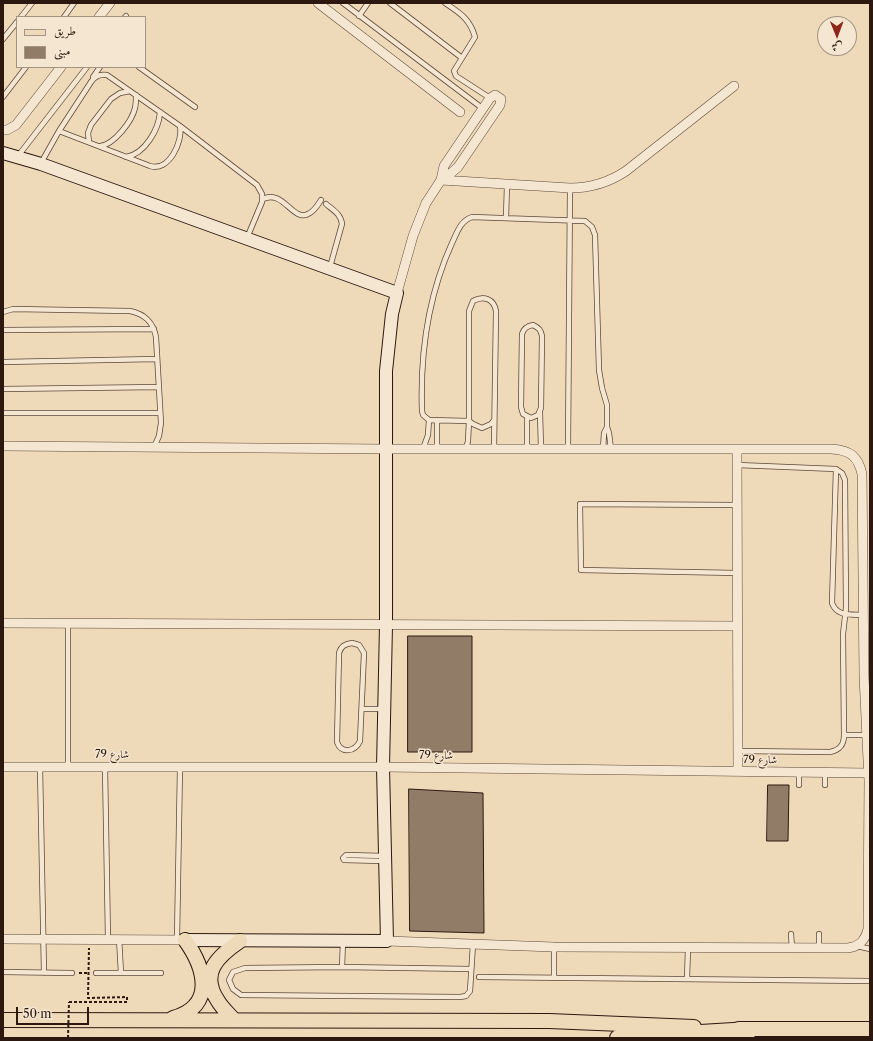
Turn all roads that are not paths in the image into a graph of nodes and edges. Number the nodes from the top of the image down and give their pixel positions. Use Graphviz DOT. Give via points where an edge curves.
graph roads {
  1 [pos="32,3"];
  2 [pos="74,3"];
  3 [pos="110,3"];
  4 [pos="318,3"];
  5 [pos="343,3"];
  6 [pos="368,3"];
  7 [pos="390,3"];
  8 [pos="445,3"];
  9 [pos="22,16"];
  10 [pos="65,16"];
  11 [pos="100,16"];
  12 [pos="360,16"];
  13 [pos="16,23"];
  14 [pos="3,39"];
  15 [pos="462,58"];
  16 [pos="25,68"];
  17 [pos="60,68"];
  18 [pos="86,68"];
  19 [pos="99,68"];
  20 [pos="140,68"];
  21 [pos="91,82"];
  22 [pos="734,86"];
  23 [pos="130,91"];
  24 [pos="136,95"];
  25 [pos="3,97"];
  26 [pos="490,98"];
  27 [pos="196,108"];
  28 [pos="482,108"];
  29 [pos="160,112"];
  30 [pos="460,112"];
  31 [pos="180,126"];
  32 [pos="3,130"];
  33 [pos="59,131"];
  34 [pos="89,142"];
  35 [pos="98,146"];
  36 [pos="3,153"];
  37 [pos="18,157"];
  38 [pos="126,157"];
  39 [pos="40,164"];
  40 [pos="441,180"];
  41 [pos="507,185"];
  42 [pos="570,188"];
  43 [pos="263,199"];
  44 [pos="321,200"];
  45 [pos="326,204"];
  46 [pos="506,218"];
  47 [pos="570,220"];
  48 [pos="247,238"];
  49 [pos="330,269"];
  50 [pos="397,293"];
  51 [pos="3,312"];
  52 [pos="154,329"];
  53 [pos="3,330"];
  54 [pos="157,359"];
  55 [pos="3,362"];
  56 [pos="159,387"];
  57 [pos="3,389"];
  58 [pos="540,412"];
  59 [pos="3,413"];
  60 [pos="160,413"];
  61 [pos="527,417"];
  62 [pos="429,420"];
  63 [pos="437,420"];
  64 [pos="494,420"];
  65 [pos="469,421"];
  66 [pos="3,446"];
  67 [pos="154,447"];
  68 [pos="438,448"];
  69 [pos="466,448"];
  70 [pos="541,448"];
  71 [pos="568,448"];
  72 [pos="386,449"];
  73 [pos="423,449"];
  74 [pos="494,449"];
  75 [pos="527,449"];
  76 [pos="607,449"];
  77 [pos="737,449"];
  78 [pos="737,466"];
  79 [pos="836,469"];
  80 [pos="737,504"];
  81 [pos="737,573"];
  82 [pos="845,614"];
  83 [pos="863,615"];
  84 [pos="3,623"];
  85 [pos="68,623"];
  86 [pos="386,625"];
  87 [pos="737,626"];
  88 [pos="867,661"];
  89 [pos="867,676"];
  90 [pos="362,709"];
  91 [pos="384,709"];
  92 [pos="844,735"];
  93 [pos="867,735"];
  94 [pos="738,751"];
  95 [pos="3,767"];
  96 [pos="40,767"];
  97 [pos="68,767"];
  98 [pos="105,767"];
  99 [pos="180,767"];
  100 [pos="383,767"];
  101 [pos="738,772"];
  102 [pos="799,772"];
  103 [pos="825,773"];
  104 [pos="869,779"];
  105 [pos="799,785"];
  106 [pos="825,785"];
  107 [pos="385,859"];
  108 [pos="791,934"];
  109 [pos="819,934"];
  110 [pos="44,938"];
  111 [pos="108,938"];
  112 [pos="119,938"];
  113 [pos="3,939"];
  114 [pos="181,939"];
  115 [pos="240,941"];
  116 [pos="343,941"];
  117 [pos="387,941"];
  118 [pos="473,944"];
  119 [pos="857,946"];
  120 [pos="554,947"];
  121 [pos="688,948"];
  122 [pos="792,948"];
  123 [pos="819,948"];
  124 [pos="870,949"];
  125 [pos="342,968"];
  126 [pos="471,969"];
  127 [pos="3,972"];
  128 [pos="44,972"];
  129 [pos="72,973"];
  130 [pos="96,973"];
  131 [pos="121,973"];
  132 [pos="161,973"];
  133 [pos="479,977"];
  134 [pos="554,978"];
  135 [pos="687,979"];
  136 [pos="870,981"];
  137 [pos="3,1020"];
  138 [pos="163,1020"];
  139 [pos="234,1020"];
  140 [pos="870,1025"];
  141 [pos="870,1029"];
  142 [pos="750,1030"];
  143 [pos="806,1030"];
  144 [pos="618,1038"];
  1 -- 9 [label="lane"];
  2 -- 10 [label="lane"];
  3 -- 11 [label="street"];
  4 -- 30 [label="street"];
  5 -- 12 [label="lane"];
  6 -- 12 [label="lane"];
  7 -- 15 [label="lane"];
  8 -- 15 [label="lane" via="461,14 472,26 475,38"];
  12 -- 28 [label="lane"];
  13 -- 14 [label="lane"];
  15 -- 26 [label="lane" via="454,71 456,76"];
  16 -- 25 [label="lane"];
  17 -- 32 [label="street" via="16,125"];
  18 -- 37 [label="lane"];
  19 -- 21 [label="lane"];
  20 -- 27 [label="lane"];
  21 -- 23 [label="lane" via="96,76 103,74"];
  21 -- 33 [label="lane"];
  22 -- 42 [label="street" via="610,181"];
  23 -- 24 [label="lane"];
  23 -- 34 [label="lane" via="120,93 111,99 91,125"];
  24 -- 29 [label="lane"];
  24 -- 35 [label="lane" via="136,108 130,119 111,142"];
  26 -- 28 [label="street"];
  26 -- 40 [label="street" via="498,96 500,105 458,167"];
  28 -- 40 [label="street" via="444,166"];
  29 -- 31 [label="lane"];
  29 -- 38 [label="lane" via="157,127 150,138 138,153"];
  31 -- 38 [label="lane" via="178,146 163,165 153,167"];
  31 -- 43 [label="lane" via="257,185"];
  33 -- 34 [label="lane"];
  33 -- 39 [label="lane"];
  34 -- 35 [label="lane"];
  35 -- 38 [label="lane"];
  36 -- 37 [label="street"];
  37 -- 39 [label="street"];
  39 -- 48 [label="street"];
  40 -- 41 [label="street"];
  40 -- 50 [label="street" via="421,214"];
  41 -- 42 [label="street"];
  41 -- 46 [label="lane"];
  42 -- 47 [label="lane"];
  43 -- 44 [label="lane" via="278,198 298,214 305,216 311,213"];
  43 -- 48 [label="lane"];
  45 -- 49 [label="lane" via="337,213 342,224"];
  46 -- 47 [label="lane"];
  46 -- 62 [label="lane" via="476,217 464,221 443,267 430,307 423,348 422,411"];
  47 -- 71 [label="lane"];
  47 -- 76 [label="lane" via="585,221 594,230 599,370 607,405 607,427 604,434"];
  48 -- 49 [label="street"];
  49 -- 50 [label="street"];
  50 -- 72 [label="street" via="390,328 386,371"];
  51 -- 52 [label="lane" via="12,309 130,311 145,316"];
  52 -- 53 [label="lane"];
  52 -- 54 [label="lane"];
  54 -- 55 [label="lane"];
  54 -- 56 [label="lane"];
  56 -- 57 [label="lane"];
  56 -- 60 [label="lane"];
  58 -- 61 [label="lane" via="534,417"];
  58 -- 61 [label="lane" via="542,336 538,327 533,325 524,329 522,334 520,407"];
  58 -- 70 [label="lane"];
  59 -- 60 [label="lane"];
  60 -- 67 [label="lane" via="160,436"];
  61 -- 75 [label="lane"];
  62 -- 63 [label="lane"];
  62 -- 73 [label="lane" via="428,435"];
  63 -- 65 [label="lane"];
  63 -- 68 [label="lane"];
  64 -- 65 [label="lane" via="482,428"];
  64 -- 65 [label="lane" via="496,311 492,302 483,298 473,302 469,311"];
  64 -- 74 [label="lane"];
  65 -- 69 [label="lane"];
  66 -- 67 [label="street"];
  67 -- 72 [label="street"];
  68 -- 69 [label="street"];
  68 -- 73 [label="street"];
  69 -- 74 [label="street"];
  70 -- 71 [label="street"];
  70 -- 75 [label="street"];
  71 -- 76 [label="street"];
  72 -- 73 [label="street"];
  72 -- 86 [label="street"];
  74 -- 75 [label="street"];
  76 -- 77 [label="street"];
  77 -- 78 [label="street"];
  77 -- 83 [label="street" via="842,449 852,455 859,464 862,474"];
  78 -- 79 [label="lane"];
  78 -- 80 [label="street"];
  79 -- 82 [label="lane" via="842,473 845,480"];
  79 -- 82 [label="lane" via="832,603 838,612"];
  80 -- 81 [label="street"];
  80 -- 81 [label="lane" via="580,504 581,570"];
  81 -- 87 [label="street"];
  82 -- 83 [label="lane"];
  82 -- 92 [label="lane"];
  83 -- 88 [label="street"];
  84 -- 85 [label="street"];
  85 -- 86 [label="street"];
  85 -- 97 [label="lane"];
  86 -- 87 [label="street"];
  86 -- 91 [label="street"];
  87 -- 94 [label="street"];
  88 -- 89 [label="street"];
  89 -- 93 [label="street"];
  90 -- 90 [label="lane" via="364,653 358,645 344,644 339,653 337,742 342,750 353,750 358,746"];
  90 -- 91 [label="lane"];
  91 -- 100 [label="street"];
  92 -- 93 [label="lane"];
  92 -- 94 [label="lane" via="842,744 830,752"];
  93 -- 104 [label="street"];
  94 -- 101 [label="street"];
  95 -- 96 [label="street, شارع 79"];
  96 -- 97 [label="street, شارع 79"];
  96 -- 110 [label="lane"];
  97 -- 98 [label="street, شارع 79"];
  98 -- 99 [label="street, شارع 79"];
  98 -- 111 [label="lane"];
  99 -- 100 [label="street, شارع 79"];
  99 -- 114 [label="lane"];
  100 -- 101 [label="street, شارع 79"];
  100 -- 107 [label="street"];
  101 -- 102 [label="street, شارع 79"];
  102 -- 103 [label="street, شارع 79"];
  102 -- 105 [label="lane"];
  103 -- 104 [label="street, شارع 79"];
  103 -- 106 [label="lane"];
  104 -- 119 [label="street" via="868,929 865,939"];
  107 -- 107 [label="lane" via="346,856 343,858 344,860"];
  107 -- 117 [label="street"];
  108 -- 122 [label="lane"];
  109 -- 123 [label="lane"];
  110 -- 111 [label="street"];
  110 -- 113 [label="street"];
  110 -- 128 [label="lane"];
  111 -- 112 [label="street"];
  112 -- 114 [label="street"];
  112 -- 131 [label="lane"];
  114 -- 115 [label="street"];
  114 -- 138 [label="main road" via="200,967 202,991 188,1011"];
  115 -- 116 [label="street"];
  115 -- 139 [label="main road" via="225,951 215,963 210,983 218,1001"];
  116 -- 117 [label="street"];
  116 -- 125 [label="lane"];
  117 -- 118 [label="street"];
  118 -- 120 [label="street"];
  118 -- 126 [label="lane"];
  119 -- 123 [label="street"];
  119 -- 124 [label="lane"];
  120 -- 121 [label="street"];
  120 -- 134 [label="lane"];
  121 -- 122 [label="street"];
  121 -- 135 [label="lane"];
  122 -- 123 [label="street"];
  125 -- 126 [label="lane"];
  125 -- 126 [label="lane" via="245,968 233,972 229,980 233,989 240,995 460,997 466,996 470,991"];
  127 -- 128 [label="lane"];
  128 -- 129 [label="lane"];
  130 -- 131 [label="lane"];
  131 -- 132 [label="lane"];
  133 -- 134 [label="lane"];
  134 -- 135 [label="lane"];
  135 -- 136 [label="lane"];
  137 -- 138 [label="main road"];
  138 -- 139 [label="main road"];
  139 -- 142 [label="main road" via="549,1021"];
  140 -- 143 [label="main road"];
  141 -- 143 [label="main road"];
  142 -- 143 [label="main road"];
  142 -- 144 [label="highway"];
}
